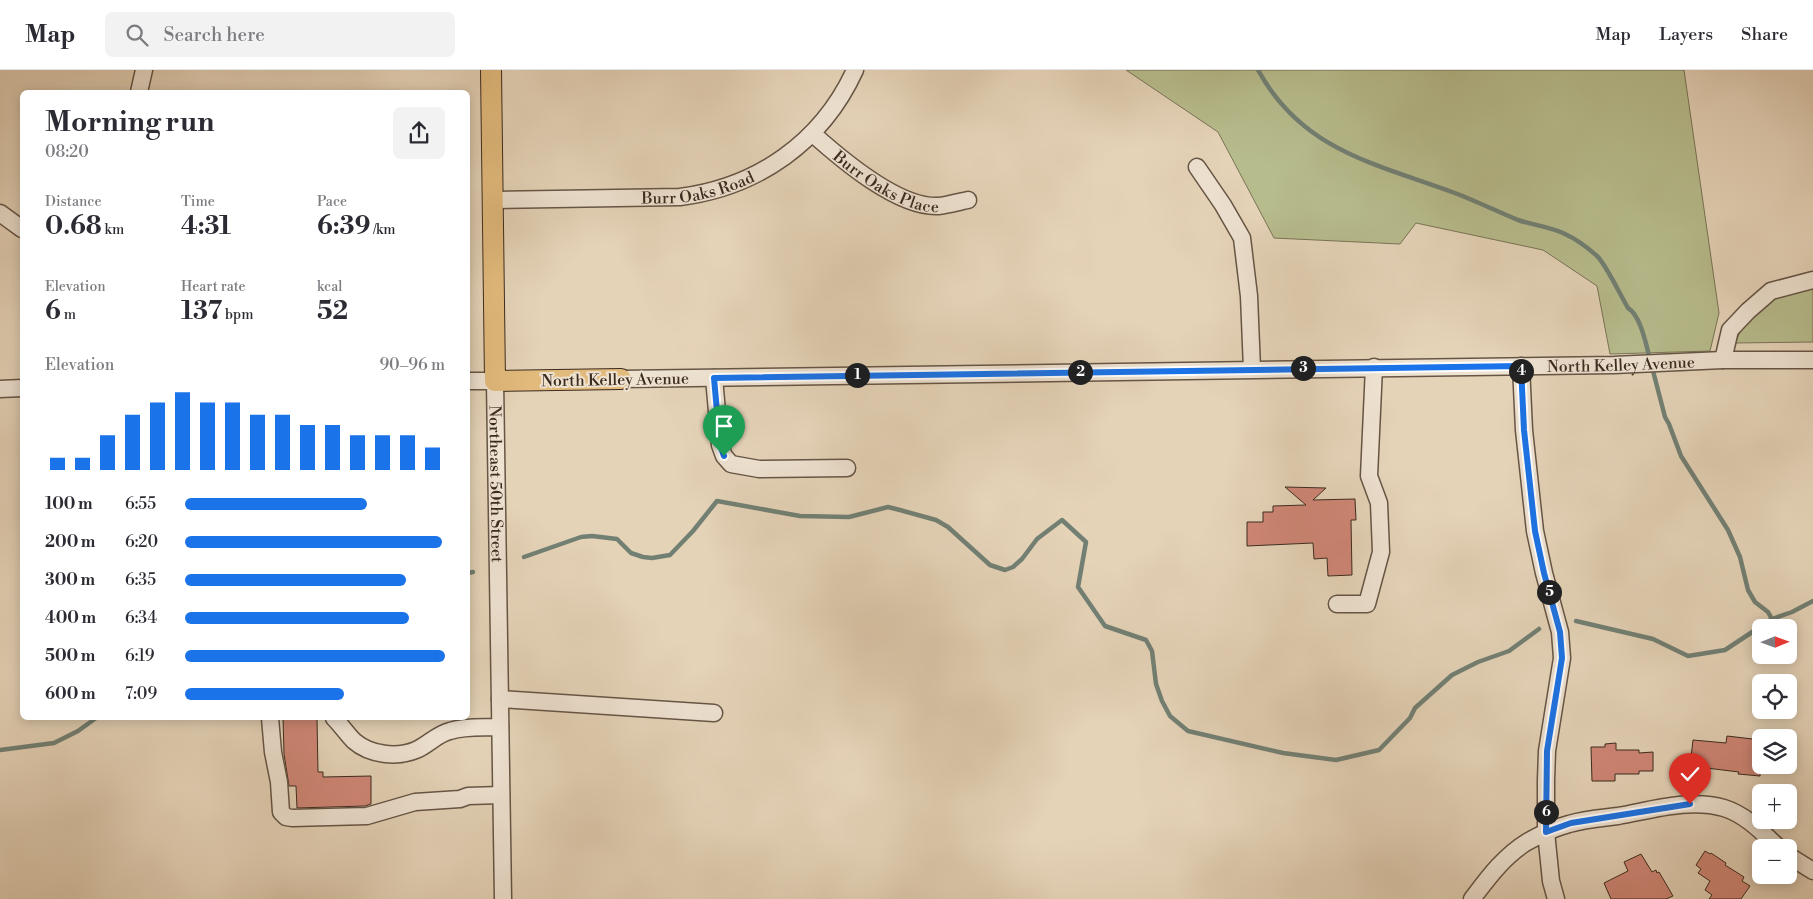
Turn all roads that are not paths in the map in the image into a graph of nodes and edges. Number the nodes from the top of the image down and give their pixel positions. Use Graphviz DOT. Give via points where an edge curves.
graph roads {
  1 [pos="144,70"];
  2 [pos="491,70"];
  3 [pos="855,70"];
  4 [pos="139,90"];
  5 [pos="813,134"];
  6 [pos="1197,166"];
  7 [pos="492,200"];
  8 [pos="968,200"];
  9 [pos="0,213"];
  10 [pos="20,228"];
  11 [pos="1813,280"];
  12 [pos="1723,360"];
  13 [pos="1813,360"];
  14 [pos="1521,366"];
  15 [pos="1374,367"];
  16 [pos="1252,369"];
  17 [pos="714,378"];
  18 [pos="621,379"];
  19 [pos="470,381"];
  20 [pos="495,381"];
  21 [pos="20,388"];
  22 [pos="0,389"];
  23 [pos="847,468"];
  24 [pos="1336,604"];
  25 [pos="500,699"];
  26 [pos="714,713"];
  27 [pos="270,720"];
  28 [pos="336,720"];
  29 [pos="500,728"];
  30 [pos="501,795"];
  31 [pos="1546,832"];
  32 [pos="1770,839"];
  33 [pos="1797,861"];
  34 [pos="1813,871"];
  35 [pos="503,899"];
  36 [pos="1472,899"];
  37 [pos="1556,899"];
  1 -- 4 [label="street"];
  2 -- 7 [label="main road, Northeast 50th Street"];
  3 -- 5 [label="street, Burr Oaks Road" via="838,103"];
  5 -- 7 [label="street, Burr Oaks Road" via="755,174 706,194"];
  5 -- 8 [label="street, Burr Oaks Place" via="857,170 910,200 937,206"];
  6 -- 16 [label="street" via="1242,238 1249,296"];
  7 -- 20 [label="main road, Northeast 50th Street"];
  9 -- 10 [label="street"];
  11 -- 12 [label="street" via="1771,291 1748,311 1730,330"];
  12 -- 13 [label="street, North Kelley Avenue"];
  12 -- 14 [label="street, North Kelley Avenue"];
  14 -- 15 [label="street, North Kelley Avenue"];
  14 -- 31 [label="street" via="1535,531 1560,632 1562,658 1547,751"];
  15 -- 16 [label="street, North Kelley Avenue"];
  15 -- 24 [label="street" via="1369,476 1379,503 1381,559 1367,604"];
  16 -- 17 [label="street, North Kelley Avenue"];
  17 -- 18 [label="street, North Kelley Avenue"];
  17 -- 23 [label="street" via="720,445 731,464 759,469"];
  18 -- 20 [label="main road, North Kelley Avenue"];
  19 -- 20 [label="street, North Kelley Avenue"];
  20 -- 25 [label="street, Northeast 50th Street"];
  21 -- 22 [label="street"];
  25 -- 26 [label="street"];
  25 -- 29 [label="street, Northeast 50th Street"];
  27 -- 30 [label="street" via="281,812 286,817 367,816 415,802"];
  28 -- 29 [label="street" via="354,741 369,750 384,753 416,750 452,730"];
  29 -- 30 [label="street, Northeast 50th Street"];
  30 -- 35 [label="street, Northeast 50th Street"];
  31 -- 32 [label="street" via="1571,823 1707,805 1741,815"];
  31 -- 36 [label="street" via="1508,857"];
  31 -- 37 [label="street"];
  33 -- 34 [label="street"];
}
